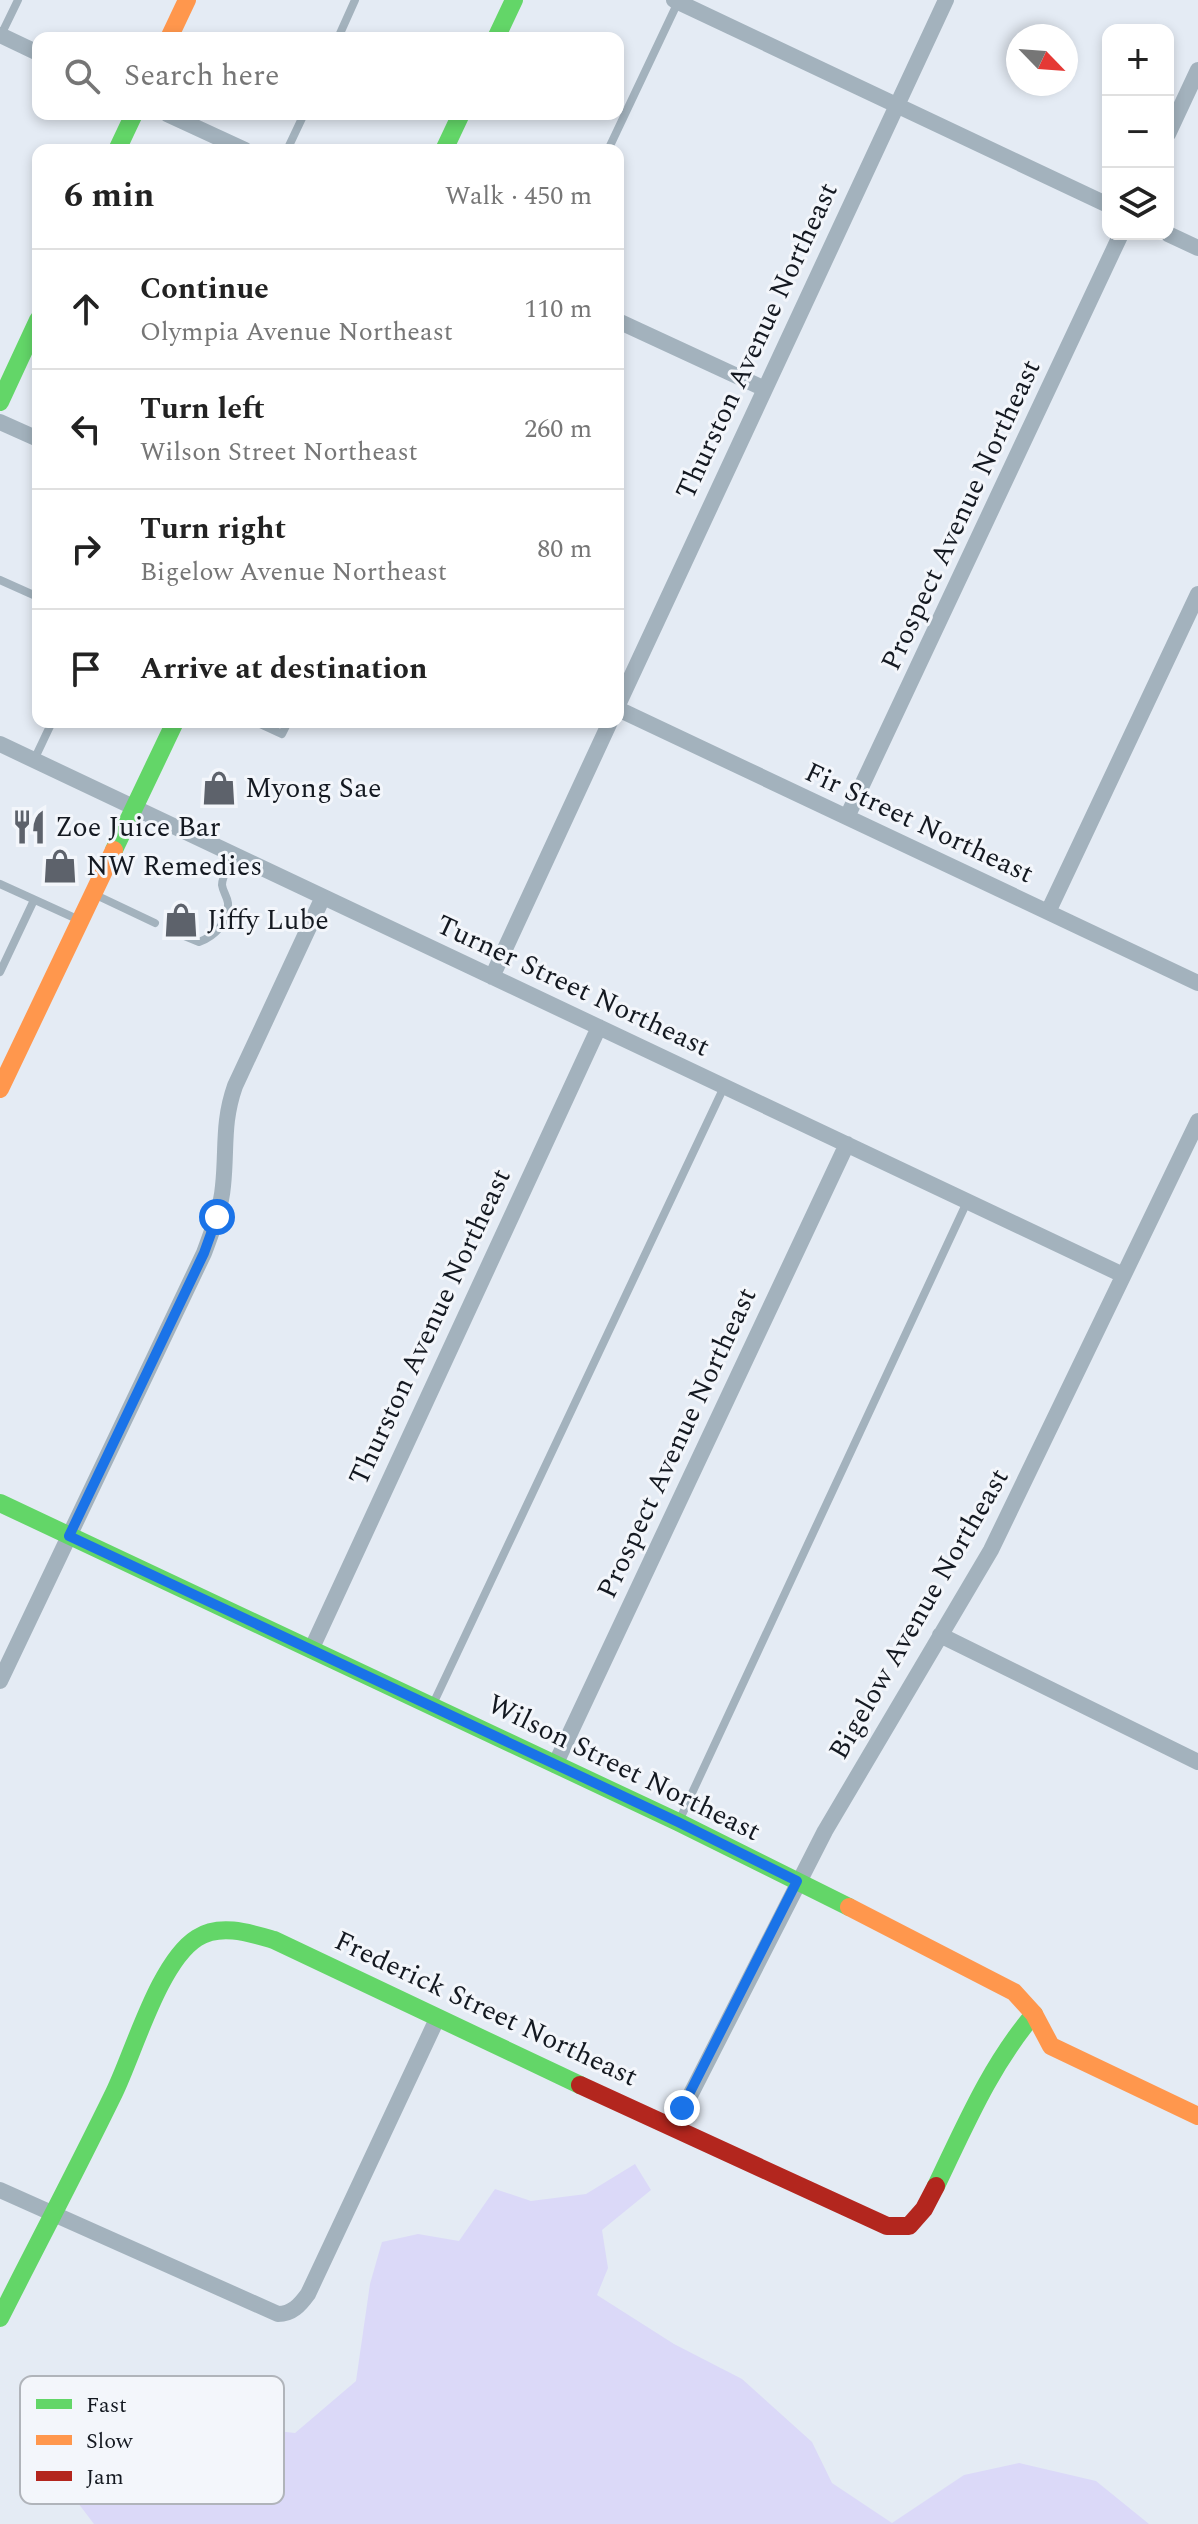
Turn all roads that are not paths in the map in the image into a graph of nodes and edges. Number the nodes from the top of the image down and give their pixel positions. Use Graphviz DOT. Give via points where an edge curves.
graph roads {
  1 [pos="18,0"];
  2 [pos="187,0"];
  3 [pos="355,0"];
  4 [pos="514,0"];
  5 [pos="946,0"];
  6 [pos="676,1"];
  7 [pos="172,32"];
  8 [pos="341,32"];
  9 [pos="499,32"];
  10 [pos="0,36"];
  11 [pos="32,50"];
  12 [pos="1198,70"];
  13 [pos="897,105"];
  14 [pos="624,115"];
  15 [pos="131,120"];
  16 [pos="180,120"];
  17 [pos="301,120"];
  18 [pos="458,120"];
  19 [pos="622,120"];
  20 [pos="1174,121"];
  21 [pos="120,144"];
  22 [pos="232,144"];
  23 [pos="290,144"];
  24 [pos="447,144"];
  25 [pos="611,144"];
  26 [pos="1102,202"];
  27 [pos="1174,237"];
  28 [pos="1118,240"];
  29 [pos="1198,248"];
  30 [pos="624,324"];
  31 [pos="32,333"];
  32 [pos="765,389"];
  33 [pos="0,402"];
  34 [pos="0,422"];
  35 [pos="32,436"];
  36 [pos="0,580"];
  37 [pos="32,594"];
  38 [pos="1198,594"];
  39 [pos="624,694"];
  40 [pos="624,710"];
  41 [pos="49,728"];
  42 [pos="172,728"];
  43 [pos="269,728"];
  44 [pos="285,728"];
  45 [pos="607,728"];
  46 [pos="0,744"];
  47 [pos="34,760"];
  48 [pos="135,808"];
  49 [pos="847,817"];
  50 [pos="235,855"];
  51 [pos="0,884"];
  52 [pos="94,894"];
  53 [pos="323,897"];
  54 [pos="34,900"];
  55 [pos="1048,912"];
  56 [pos="81,921"];
  57 [pos="155,923"];
  58 [pos="182,935"];
  59 [pos="0,972"];
  60 [pos="492,977"];
  61 [pos="1198,983"];
  62 [pos="599,1027"];
  63 [pos="724,1086"];
  64 [pos="0,1089"];
  65 [pos="1198,1121"];
  66 [pos="847,1144"];
  67 [pos="968,1202"];
  68 [pos="1123,1275"];
  69 [pos="0,1503"];
  70 [pos="69,1536"];
  71 [pos="940,1635"];
  72 [pos="311,1650"];
  73 [pos="0,1681"];
  74 [pos="432,1706"];
  75 [pos="1198,1762"];
  76 [pos="555,1765"];
  77 [pos="678,1822"];
  78 [pos="797,1881"];
  79 [pos="1034,2014"];
  80 [pos="437,2019"];
  81 [pos="1198,2116"];
  82 [pos="674,2127"];
  83 [pos="0,2190"];
  84 [pos="52,2215"];
  85 [pos="0,2318"];
  1 -- 10 [label="lane"];
  2 -- 7 [label="street"];
  3 -- 8 [label="lane"];
  4 -- 9 [label="street"];
  5 -- 13 [label="street, Thurston Avenue Northeast"];
  6 -- 13 [label="street"];
  6 -- 14 [label="lane"];
  10 -- 11 [label="street"];
  12 -- 20 [label="street"];
  13 -- 26 [label="street"];
  13 -- 32 [label="street, Thurston Avenue Northeast"];
  15 -- 21 [label="street"];
  16 -- 22 [label="street"];
  17 -- 23 [label="lane"];
  18 -- 24 [label="street"];
  19 -- 25 [label="lane"];
  27 -- 29 [label="street"];
  28 -- 49 [label="street, Prospect Avenue Northeast"];
  30 -- 32 [label="street"];
  31 -- 33 [label="street"];
  32 -- 39 [label="street, Thurston Avenue Northeast"];
  34 -- 35 [label="street"];
  36 -- 37 [label="lane"];
  38 -- 55 [label="street"];
  40 -- 49 [label="street, Fir Street Northeast"];
  41 -- 47 [label="lane"];
  42 -- 48 [label="street"];
  43 -- 44 [label="lane" via="282,734"];
  45 -- 60 [label="street"];
  46 -- 47 [label="street, Turner Street Northeast"];
  47 -- 48 [label="street, Turner Street Northeast"];
  48 -- 50 [label="street, Turner Street Northeast"];
  48 -- 52 [label="street"];
  49 -- 55 [label="street, Fir Street Northeast"];
  50 -- 53 [label="street, Turner Street Northeast"];
  50 -- 58 [label="lane" via="223,878 225,920 213,937 199,942"];
  51 -- 54 [label="lane"];
  52 -- 56 [label="street"];
  52 -- 57 [label="lane"];
  53 -- 60 [label="street, Turner Street Northeast"];
  53 -- 70 [label="street" via="231,1098 223,1186 204,1253"];
  54 -- 56 [label="lane"];
  54 -- 59 [label="lane"];
  55 -- 61 [label="street, Fir Street Northeast"];
  56 -- 64 [label="street"];
  60 -- 62 [label="street, Turner Street Northeast"];
  62 -- 63 [label="street, Turner Street Northeast"];
  62 -- 72 [label="street, Thurston Avenue Northeast"];
  63 -- 66 [label="street, Turner Street Northeast"];
  63 -- 74 [label="lane"];
  65 -- 68 [label="street, Bigelow Avenue Northeast"];
  66 -- 67 [label="street, Turner Street Northeast"];
  66 -- 76 [label="street, Prospect Avenue Northeast"];
  67 -- 68 [label="street, Turner Street Northeast"];
  67 -- 77 [label="lane"];
  68 -- 71 [label="street, Bigelow Avenue Northeast" via="1018,1497"];
  69 -- 70 [label="street, Wilson Street Northeast"];
  70 -- 72 [label="street, Wilson Street Northeast"];
  70 -- 73 [label="street"];
  71 -- 75 [label="street"];
  71 -- 78 [label="street, Bigelow Avenue Northeast"];
  72 -- 74 [label="street, Wilson Street Northeast"];
  74 -- 76 [label="street, Wilson Street Northeast"];
  76 -- 77 [label="street, Wilson Street Northeast"];
  77 -- 78 [label="street, Wilson Street Northeast"];
  78 -- 79 [label="street, Wilson Street Northeast" via="991,1978 1014,1992"];
  78 -- 82 [label="street, Bigelow Avenue Northeast"];
  79 -- 81 [label="street, Wilson Street Northeast" via="1051,2046"];
  79 -- 82 [label="street, Frederick Street Northeast" via="996,2062 941,2178 909,2226 887,2226"];
  80 -- 82 [label="street, Frederick Street Northeast"];
  80 -- 84 [label="street, Frederick Street Northeast" via="274,1940 244,1931 211,1931 195,1939 165,1976"];
  80 -- 84 [label="street" via="308,2294 286,2314"];
  83 -- 84 [label="street"];
  84 -- 85 [label="street"];
}
